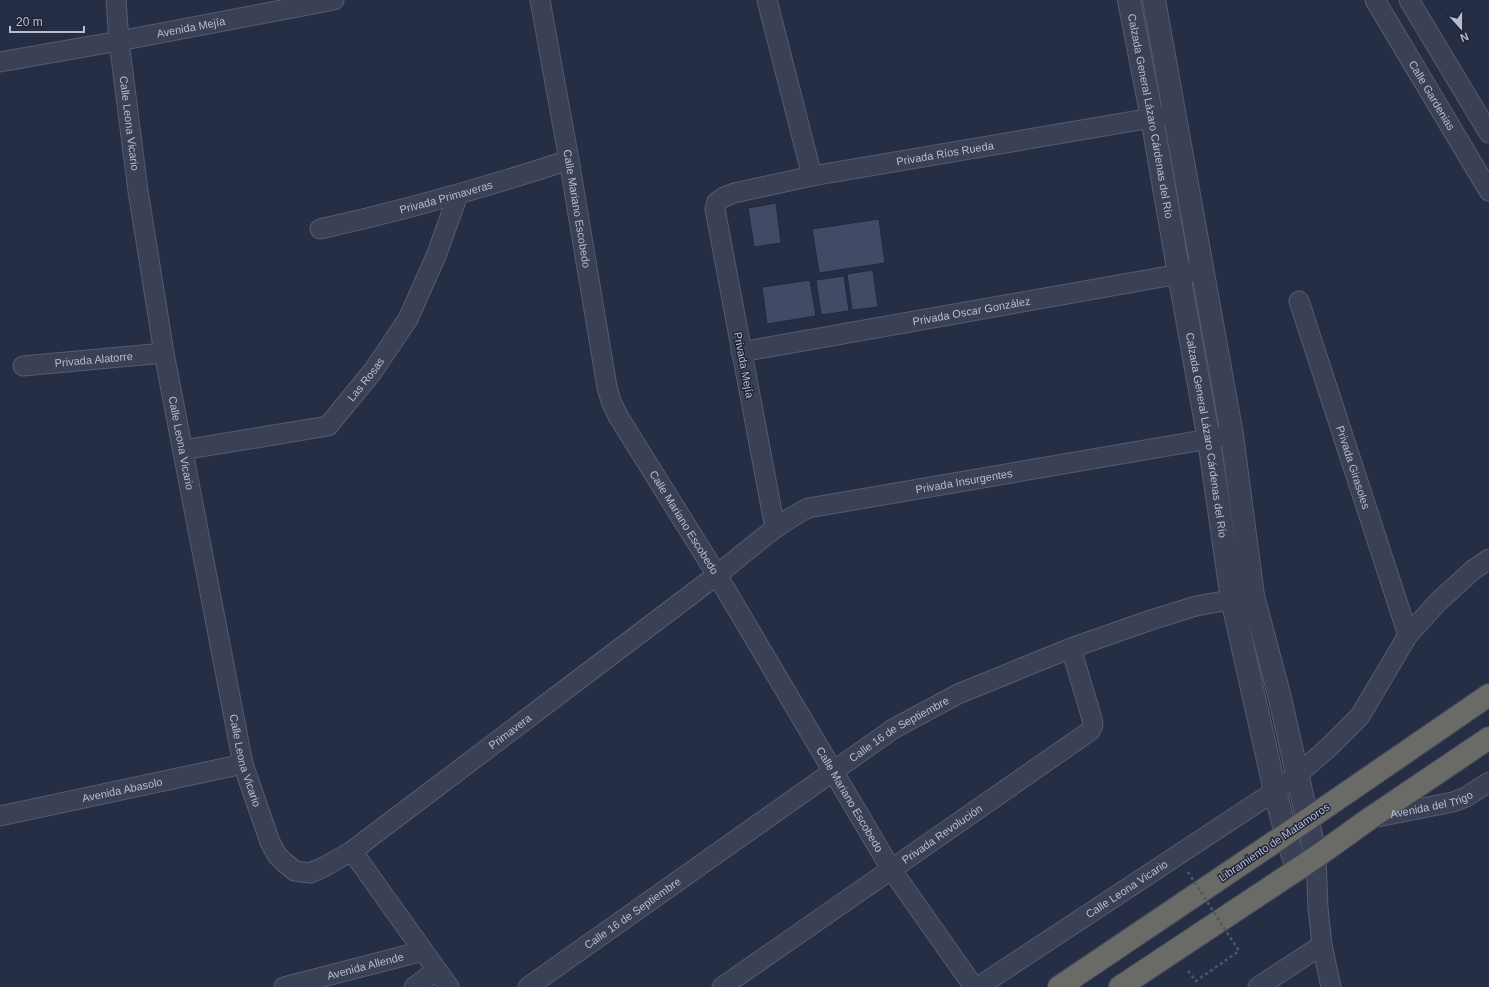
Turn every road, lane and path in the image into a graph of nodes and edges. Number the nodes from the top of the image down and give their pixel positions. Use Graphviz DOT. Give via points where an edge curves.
graph roads {
  1 [pos="116,0"];
  2 [pos="334,0"];
  3 [pos="540,0"];
  4 [pos="767,0"];
  5 [pos="1129,0"];
  6 [pos="1154,0"];
  7 [pos="1375,0"];
  8 [pos="1409,0"];
  9 [pos="119,41"];
  10 [pos="0,62"];
  11 [pos="1175,114"];
  12 [pos="1152,118"];
  13 [pos="1489,133"];
  14 [pos="569,160"];
  15 [pos="812,176"];
  16 [pos="1489,191"];
  17 [pos="458,195"];
  18 [pos="717,202"];
  19 [pos="320,229"];
  20 [pos="1202,270"];
  21 [pos="1178,274"];
  22 [pos="1299,301"];
  23 [pos="741,352"];
  24 [pos="164,353"];
  25 [pos="23,366"];
  26 [pos="1232,435"];
  27 [pos="1209,440"];
  28 [pos="183,450"];
  29 [pos="775,528"];
  30 [pos="1489,558"];
  31 [pos="717,575"];
  32 [pos="1243,597"];
  33 [pos="1408,635"];
  34 [pos="1071,648"];
  35 [pos="1489,695"];
  36 [pos="1489,738"];
  37 [pos="244,764"];
  38 [pos="833,772"];
  39 [pos="1297,775"];
  40 [pos="1489,782"];
  41 [pos="1275,791"];
  42 [pos="0,816"];
  43 [pos="1369,819"];
  44 [pos="1308,820"];
  45 [pos="1286,834"];
  46 [pos="352,851"];
  47 [pos="1316,857"];
  48 [pos="1297,868"];
  49 [pos="891,869"];
  50 [pos="295,871"];
  51 [pos="1188,872"];
  52 [pos="1318,908"];
  53 [pos="1322,945"];
  54 [pos="1175,950"];
  55 [pos="422,951"];
  56 [pos="436,971"];
  57 [pos="284,987"];
  58 [pos="414,987"];
  59 [pos="449,987"];
  60 [pos="528,987"];
  61 [pos="722,987"];
  62 [pos="974,987"];
  63 [pos="978,987"];
  64 [pos="1059,987"];
  65 [pos="1120,987"];
  66 [pos="1258,987"];
  67 [pos="1331,987"];
  1 -- 9 [label="street, Calle Leona Vicario"];
  2 -- 9 [label="street, Avenida Mejía"];
  3 -- 14 [label="street, Calle Mariano Escobedo"];
  4 -- 15 [label="street"];
  5 -- 12 [label="street, Calzada General Lázaro Cárdenas del Río"];
  6 -- 11 [label="street, Calzada General Lázaro Cárdenas del Río"];
  7 -- 16 [label="street, Calle Gardenias"];
  8 -- 13 [label="street"];
  9 -- 10 [label="street, Avenida Mejía"];
  9 -- 24 [label="street, Calle Leona Vicario" via="138,190"];
  11 -- 12 [label="street, Privada Ríos Rueda"];
  11 -- 20 [label="street, Calzada General Lázaro Cárdenas del Río"];
  12 -- 15 [label="street, Privada Ríos Rueda"];
  12 -- 21 [label="street, Calzada General Lázaro Cárdenas del Río"];
  14 -- 17 [label="street, Privada Primaveras"];
  14 -- 31 [label="street, Calle Mariano Escobedo" via="611,402"];
  15 -- 18 [label="street, Privada Ríos Rueda" via="734,193"];
  17 -- 19 [label="street, Privada Primaveras"];
  17 -- 28 [label="street, Las Rosas" via="436,256 408,319 373,371 328,426"];
  18 -- 23 [label="street, Privada Mejía" via="715,209"];
  20 -- 21 [label="street, Privada Oscar González"];
  20 -- 26 [label="street, Calzada General Lázaro Cárdenas del Río"];
  21 -- 23 [label="street, Privada Oscar González"];
  21 -- 27 [label="street, Calzada General Lázaro Cárdenas del Río"];
  22 -- 33 [label="street, Privada Girasoles"];
  23 -- 29 [label="street, Privada Mejía"];
  24 -- 25 [label="street, Privada Alatorre"];
  24 -- 28 [label="street, Calle Leona Vicario"];
  26 -- 27 [label="street, Privada Insurgentes"];
  26 -- 32 [label="street, Calzada General Lázaro Cárdenas del Río"];
  27 -- 29 [label="street, Privada Insurgentes" via="808,508"];
  27 -- 32 [label="street, Calzada General Lázaro Cárdenas del Río"];
  28 -- 37 [label="street, Calle Leona Vicario"];
  29 -- 31 [label="street, Privada Insurgentes"];
  30 -- 33 [label="street, Calle Leona Vicario" via="1439,601"];
  31 -- 38 [label="street, Calle Mariano Escobedo"];
  31 -- 46 [label="street, Primavera"];
  32 -- 34 [label="street, Calle 16 de Septiembre" via="1196,606"];
  32 -- 39 [label="street, Calzada General Lázaro Cárdenas del Río" via="1279,694"];
  32 -- 41 [label="street, Calzada General Lázaro Cárdenas del Río"];
  33 -- 39 [label="street, Calle Leona Vicario" via="1360,716"];
  34 -- 38 [label="street, Calle 16 de Septiembre" via="958,694 893,729"];
  34 -- 49 [label="street, Privada Revolución" via="1092,719 1090,731"];
  35 -- 44 [label="highway, Libramiento de Matamoros"];
  36 -- 43 [label="highway"];
  37 -- 42 [label="street, Avenida Abasolo"];
  37 -- 50 [label="street, Calle Leona Vicario" via="270,842 277,855"];
  38 -- 49 [label="street, Calle Mariano Escobedo"];
  38 -- 60 [label="street, Calle 16 de Septiembre"];
  39 -- 41 [label="street, Calle Leona Vicario"];
  39 -- 44 [label="street, Calzada General Lázaro Cárdenas del Río"];
  40 -- 43 [label="street, Avenida del Trigo" via="1453,802"];
  41 -- 45 [label="street, Calzada General Lázaro Cárdenas del Río"];
  41 -- 63 [label="street, Calle Leona Vicario"];
  43 -- 47 [label="highway"];
  44 -- 45 [label="highway, Libramiento de Matamoros"];
  44 -- 47 [label="street, Calzada General Lázaro Cárdenas del Río"];
  45 -- 48 [label="street, Calzada General Lázaro Cárdenas del Río"];
  45 -- 64 [label="highway, Libramiento de Matamoros"];
  46 -- 50 [label="street, Primavera" via="310,873"];
  46 -- 55 [label="street"];
  47 -- 48 [label="highway"];
  47 -- 52 [label="street"];
  48 -- 52 [label="street"];
  48 -- 54 [label="highway"];
  49 -- 61 [label="street, Privada Revolución"];
  49 -- 62 [label="street, Calle Mariano Escobedo"];
  51 -- 54 [label="path, bridge" via="1239,951 1196,981"];
  52 -- 53 [label="street"];
  53 -- 66 [label="street"];
  53 -- 67 [label="street"];
  54 -- 65 [label="highway"];
  55 -- 56 [label="street"];
  55 -- 57 [label="street, Avenida Allende"];
  56 -- 58 [label="street"];
  56 -- 59 [label="street"];
}
